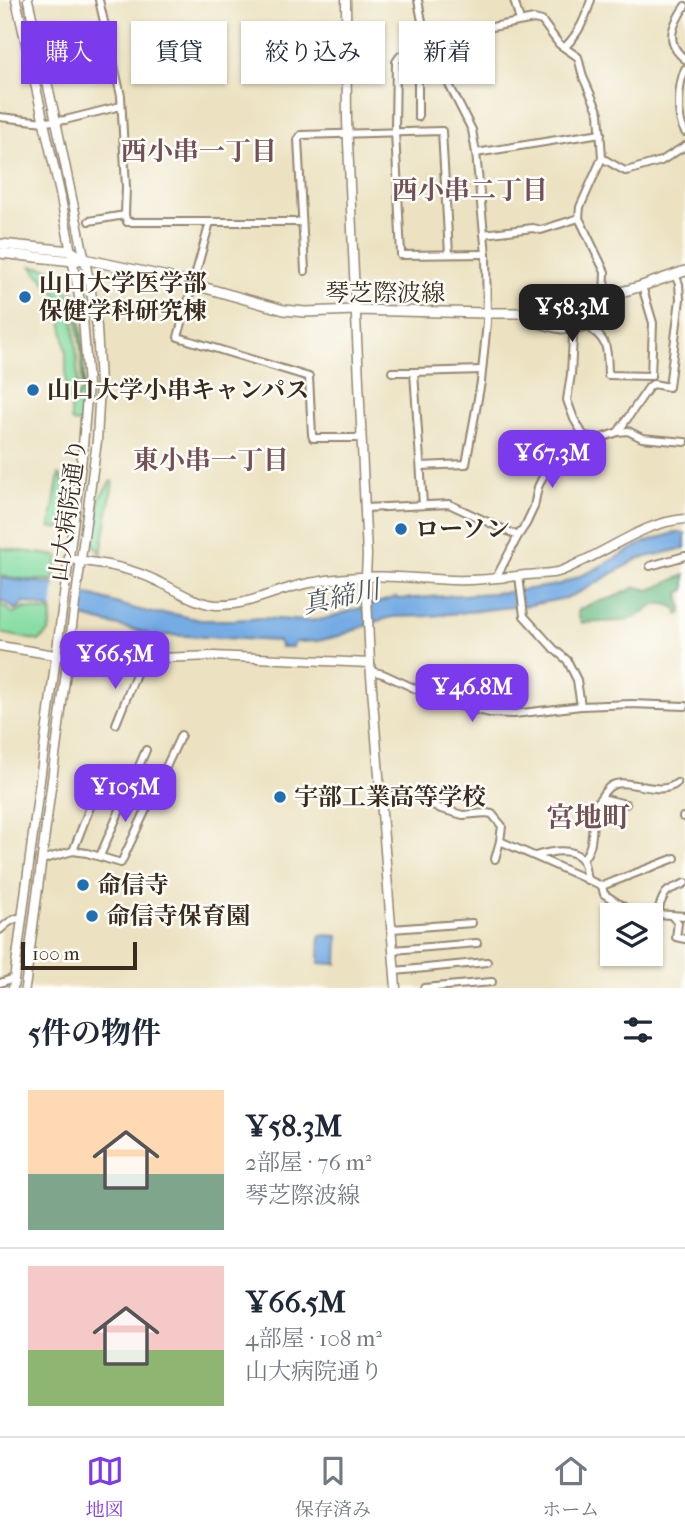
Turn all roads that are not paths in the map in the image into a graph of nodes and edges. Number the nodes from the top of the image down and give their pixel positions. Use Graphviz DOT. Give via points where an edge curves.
graph roads {
  1 [pos="16,0"];
  2 [pos="28,0"];
  3 [pos="99,0"];
  4 [pos="346,0"];
  5 [pos="418,0"];
  6 [pos="514,0"];
  7 [pos="591,0"];
  8 [pos="685,6"];
  9 [pos="422,21"];
  10 [pos="520,21"];
  11 [pos="495,26"];
  12 [pos="565,47"];
  13 [pos="399,58"];
  14 [pos="685,59"];
  15 [pos="685,69"];
  16 [pos="418,84"];
  17 [pos="449,84"];
  18 [pos="121,106"];
  19 [pos="0,117"];
  20 [pos="418,117"];
  21 [pos="56,121"];
  22 [pos="44,122"];
  23 [pos="395,131"];
  24 [pos="685,132"];
  25 [pos="347,133"];
  26 [pos="601,133"];
  27 [pos="685,146"];
  28 [pos="476,153"];
  29 [pos="602,158"];
  30 [pos="125,215"];
  31 [pos="579,218"];
  32 [pos="89,221"];
  33 [pos="210,222"];
  34 [pos="302,222"];
  35 [pos="484,234"];
  36 [pos="0,244"];
  37 [pos="0,253"];
  38 [pos="449,254"];
  39 [pos="486,254"];
  40 [pos="72,256"];
  41 [pos="85,259"];
  42 [pos="305,271"];
  43 [pos="680,273"];
  44 [pos="193,284"];
  45 [pos="642,286"];
  46 [pos="604,298"];
  47 [pos="589,302"];
  48 [pos="355,310"];
  49 [pos="486,313"];
  50 [pos="532,313"];
  51 [pos="587,326"];
  52 [pos="575,330"];
  53 [pos="482,370"];
  54 [pos="392,372"];
  55 [pos="414,372"];
  56 [pos="618,432"];
  57 [pos="584,436"];
  58 [pos="361,438"];
  59 [pos="685,442"];
  60 [pos="421,466"];
  61 [pos="423,505"];
  62 [pos="365,508"];
  63 [pos="685,519"];
  64 [pos="517,536"];
  65 [pos="685,556"];
  66 [pos="69,559"];
  67 [pos="80,561"];
  68 [pos="650,566"];
  69 [pos="366,576"];
  70 [pos="496,579"];
  71 [pos="519,579"];
  72 [pos="0,646"];
  73 [pos="55,655"];
  74 [pos="68,656"];
  75 [pos="136,659"];
  76 [pos="370,667"];
  77 [pos="581,706"];
  78 [pos="685,706"];
  79 [pos="116,724"];
  80 [pos="181,735"];
  81 [pos="146,750"];
  82 [pos="677,783"];
  83 [pos="381,797"];
  84 [pos="601,798"];
  85 [pos="92,802"];
  86 [pos="626,804"];
  87 [pos="500,841"];
  88 [pos="73,851"];
  89 [pos="100,856"];
  90 [pos="535,856"];
  91 [pos="675,858"];
  92 [pos="495,859"];
  93 [pos="582,859"];
  94 [pos="41,860"];
  95 [pos="587,880"];
  96 [pos="685,883"];
  97 [pos="602,886"];
  98 [pos="618,903"];
  99 [pos="661,903"];
  100 [pos="663,914"];
  101 [pos="670,915"];
  102 [pos="685,916"];
  103 [pos="22,917"];
  104 [pos="472,923"];
  105 [pos="392,929"];
  106 [pos="0,930"];
  107 [pos="685,939"];
  108 [pos="477,943"];
  109 [pos="393,950"];
  110 [pos="487,962"];
  111 [pos="395,971"];
  112 [pos="14,978"];
  113 [pos="492,982"];
  114 [pos="0,983"];
  115 [pos="13,988"];
  116 [pos="25,988"];
  117 [pos="396,988"];
  118 [pos="424,988"];
  1 -- 22 [label="street, 山大病院通り"];
  2 -- 21 [label="street, 山大病院通り"];
  3 -- 18 [label="street"];
  4 -- 25 [label="street"];
  5 -- 9 [label="street"];
  6 -- 10 [label="street"];
  7 -- 12 [label="street" via="582,26"];
  8 -- 14 [label="street" via="671,38"];
  10 -- 11 [label="street"];
  10 -- 12 [label="street" via="542,21"];
  12 -- 26 [label="street" via="578,57 599,113"];
  13 -- 23 [label="street"];
  15 -- 24 [label="street" via="679,118"];
  16 -- 20 [label="street"];
  17 -- 28 [label="street" via="472,130"];
  18 -- 21 [label="street"];
  18 -- 30 [label="street"];
  19 -- 22 [label="street"];
  21 -- 22 [label="street"];
  21 -- 41 [label="street, 山大病院通り"];
  22 -- 40 [label="street, 山大病院通り"];
  23 -- 25 [label="street"];
  23 -- 38 [label="street" via="442,131"];
  23 -- 38 [label="street" via="401,255"];
  25 -- 34 [label="street" via="301,135 298,139"];
  25 -- 48 [label="street"];
  26 -- 28 [label="street"];
  26 -- 29 [label="street"];
  27 -- 29 [label="street" via="661,161 625,171"];
  28 -- 35 [label="street"];
  29 -- 31 [label="street"];
  30 -- 32 [label="street"];
  30 -- 33 [label="street" via="127,222"];
  31 -- 35 [label="street" via="541,230"];
  31 -- 46 [label="street" via="605,272"];
  33 -- 34 [label="street"];
  33 -- 44 [label="street"];
  34 -- 42 [label="street"];
  35 -- 39 [label="street"];
  36 -- 40 [label="main road, 琴芝際波線"];
  37 -- 40 [label="main road, 琴芝際波線"];
  38 -- 39 [label="street"];
  39 -- 49 [label="street"];
  40 -- 41 [label="main road, 琴芝際波線"];
  40 -- 66 [label="street, 山大病院通り" via="88,385"];
  41 -- 44 [label="main road, 琴芝際波線"];
  41 -- 67 [label="street, 山大病院通り" via="97,327 100,384"];
  43 -- 45 [label="main road, 琴芝際波線"];
  43 -- 56 [label="street" via="669,387 649,387"];
  44 -- 48 [label="main road, 琴芝際波線" via="284,310"];
  44 -- 58 [label="street" via="178,337 309,377 313,438"];
  45 -- 46 [label="main road, 琴芝際波線"];
  45 -- 51 [label="street" via="653,323 651,376 608,375 605,343"];
  46 -- 47 [label="main road, 琴芝際波線"];
  47 -- 50 [label="main road, 琴芝際波線"];
  47 -- 51 [label="street"];
  48 -- 49 [label="main road, 琴芝際波線"];
  48 -- 58 [label="street"];
  49 -- 50 [label="main road, 琴芝際波線"];
  49 -- 53 [label="street"];
  50 -- 52 [label="street" via="535,323"];
  51 -- 52 [label="street"];
  52 -- 57 [label="street" via="567,400"];
  53 -- 55 [label="street"];
  53 -- 60 [label="street" via="466,464"];
  54 -- 55 [label="street"];
  55 -- 60 [label="street"];
  56 -- 57 [label="street" via="601,438"];
  56 -- 59 [label="street"];
  57 -- 64 [label="street" via="550,462 534,507"];
  58 -- 62 [label="street"];
  60 -- 61 [label="street"];
  61 -- 62 [label="street"];
  61 -- 64 [label="street" via="449,504"];
  62 -- 69 [label="street"];
  63 -- 71 [label="street" via="651,526 559,572"];
  64 -- 70 [label="street"];
  65 -- 68 [label="street"];
  66 -- 67 [label="street"];
  66 -- 73 [label="street, 山大病院通り"];
  67 -- 69 [label="street" via="127,569 214,604 245,603 295,586"];
  67 -- 74 [label="street, 山大病院通り"];
  69 -- 70 [label="street"];
  69 -- 76 [label="street"];
  70 -- 71 [label="street"];
  71 -- 77 [label="street" via="524,616 567,660 577,680"];
  72 -- 73 [label="street"];
  73 -- 74 [label="street"];
  73 -- 103 [label="street, 山大病院通り"];
  74 -- 75 [label="street"];
  74 -- 94 [label="street, 山大病院通り"];
  75 -- 76 [label="street" via="214,656"];
  75 -- 79 [label="street" via="138,669"];
  76 -- 77 [label="street" via="447,703 490,713"];
  76 -- 83 [label="street"];
  77 -- 78 [label="street"];
  80 -- 89 [label="street" via="121,863"];
  81 -- 89 [label="street"];
  82 -- 84 [label="street" via="661,788 617,783"];
  83 -- 87 [label="street" via="412,794 463,815 492,814 502,826"];
  83 -- 105 [label="street"];
  84 -- 86 [label="street"];
  84 -- 93 [label="street"];
  85 -- 88 [label="street"];
  87 -- 90 [label="street"];
  87 -- 92 [label="street"];
  88 -- 89 [label="street"];
  88 -- 94 [label="street"];
  90 -- 93 [label="street" via="559,851"];
  90 -- 95 [label="street"];
  91 -- 97 [label="street"];
  93 -- 95 [label="street"];
  94 -- 116 [label="street, 山大病院通り"];
  95 -- 97 [label="street"];
  96 -- 99 [label="street" via="666,892"];
  97 -- 98 [label="street" via="604,894"];
  100 -- 101 [label="street"];
  101 -- 102 [label="street"];
  101 -- 107 [label="street" via="678,923 676,937"];
  103 -- 106 [label="street"];
  103 -- 112 [label="street, 山大病院通り"];
  104 -- 105 [label="street"];
  105 -- 109 [label="street"];
  108 -- 109 [label="street"];
  109 -- 111 [label="street"];
  110 -- 111 [label="street"];
  111 -- 117 [label="street"];
  112 -- 114 [label="street"];
  112 -- 115 [label="street, 山大病院通り"];
  113 -- 118 [label="street"];
}
